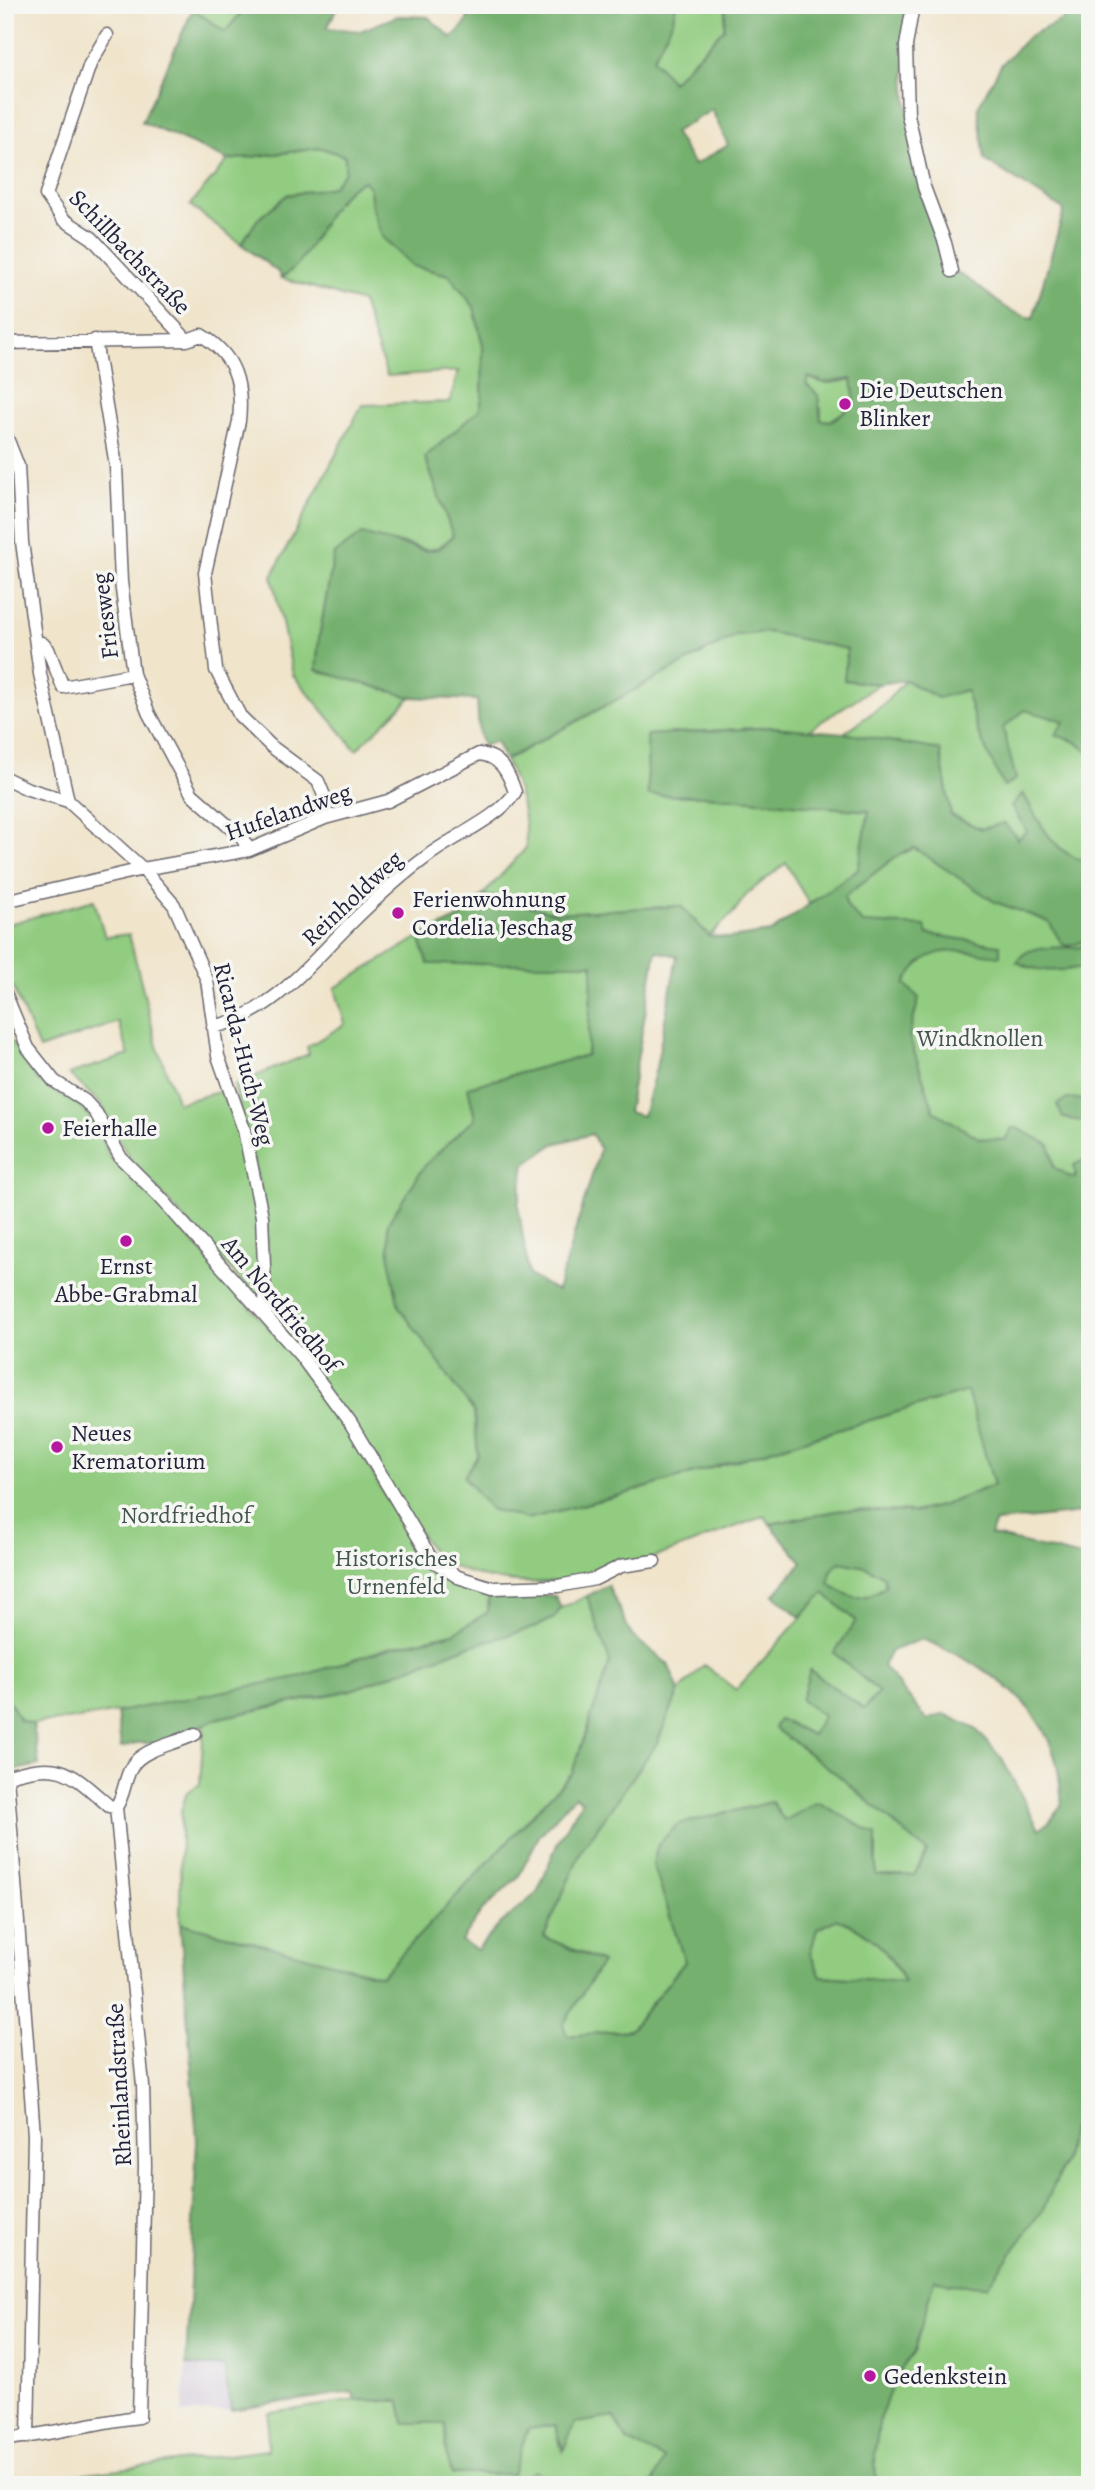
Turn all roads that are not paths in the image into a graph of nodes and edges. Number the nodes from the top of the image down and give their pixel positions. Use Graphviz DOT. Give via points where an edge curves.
graph roads {
  1 [pos="913,5"];
  2 [pos="107,35"];
  3 [pos="952,271"];
  4 [pos="95,340"];
  5 [pos="187,340"];
  6 [pos="5,343"];
  7 [pos="5,433"];
  8 [pos="8,452"];
  9 [pos="37,643"];
  10 [pos="133,674"];
  11 [pos="5,778"];
  12 [pos="515,792"];
  13 [pos="68,801"];
  14 [pos="325,818"];
  15 [pos="249,850"];
  16 [pos="143,869"];
  17 [pos="5,901"];
  18 [pos="5,993"];
  19 [pos="213,1027"];
  20 [pos="266,1316"];
  21 [pos="654,1561"];
  22 [pos="195,1734"];
  23 [pos="6,1777"];
  24 [pos="116,1807"];
  25 [pos="28,2437"];
  26 [pos="5,2439"];
  1 -- 3 [label="street" via="906,46 908,115 924,187"];
  2 -- 5 [label="street, Schillbachstraße" via="90,64 46,195 64,219 92,238"];
  4 -- 5 [label="street"];
  4 -- 6 [label="street"];
  4 -- 10 [label="street, Friesweg" via="116,466 121,582"];
  5 -- 14 [label="street" via="201,335 218,345 238,375 241,397 205,573 216,670 240,716 318,782 325,798"];
  7 -- 8 [label="street"];
  8 -- 9 [label="street" via="18,466 22,542"];
  9 -- 10 [label="street" via="48,649 63,687"];
  9 -- 13 [label="street"];
  10 -- 15 [label="street, Friesweg" via="192,794 242,838"];
  11 -- 13 [label="street"];
  12 -- 14 [label="street, Hufelandweg" via="504,767 480,754 388,801"];
  12 -- 19 [label="street, Reinholdweg" via="503,808 399,877 271,1001 232,1023"];
  13 -- 16 [label="street, Ricarda-Huch-Weg"];
  14 -- 15 [label="street, Hufelandweg"];
  15 -- 16 [label="street, Hufelandweg"];
  16 -- 17 [label="street, Hufelandweg"];
  16 -- 19 [label="street, Ricarda-Huch-Weg" via="174,905 191,940 207,980"];
  18 -- 20 [label="street, Am Nordfriedhof" via="28,1048 54,1082 90,1107 121,1158"];
  19 -- 20 [label="street, Ricarda-Huch-Weg" via="218,1056 244,1130 261,1216"];
  20 -- 21 [label="street, Am Nordfriedhof" via="351,1424 432,1560 458,1577 493,1588 552,1586"];
  22 -- 24 [label="street" via="138,1758"];
  23 -- 24 [label="street" via="37,1768 59,1769"];
  23 -- 25 [label="street" via="33,2110"];
  24 -- 25 [label="street, Rheinlandstraße" via="143,2086 139,2417"];
  25 -- 26 [label="street"];
}
